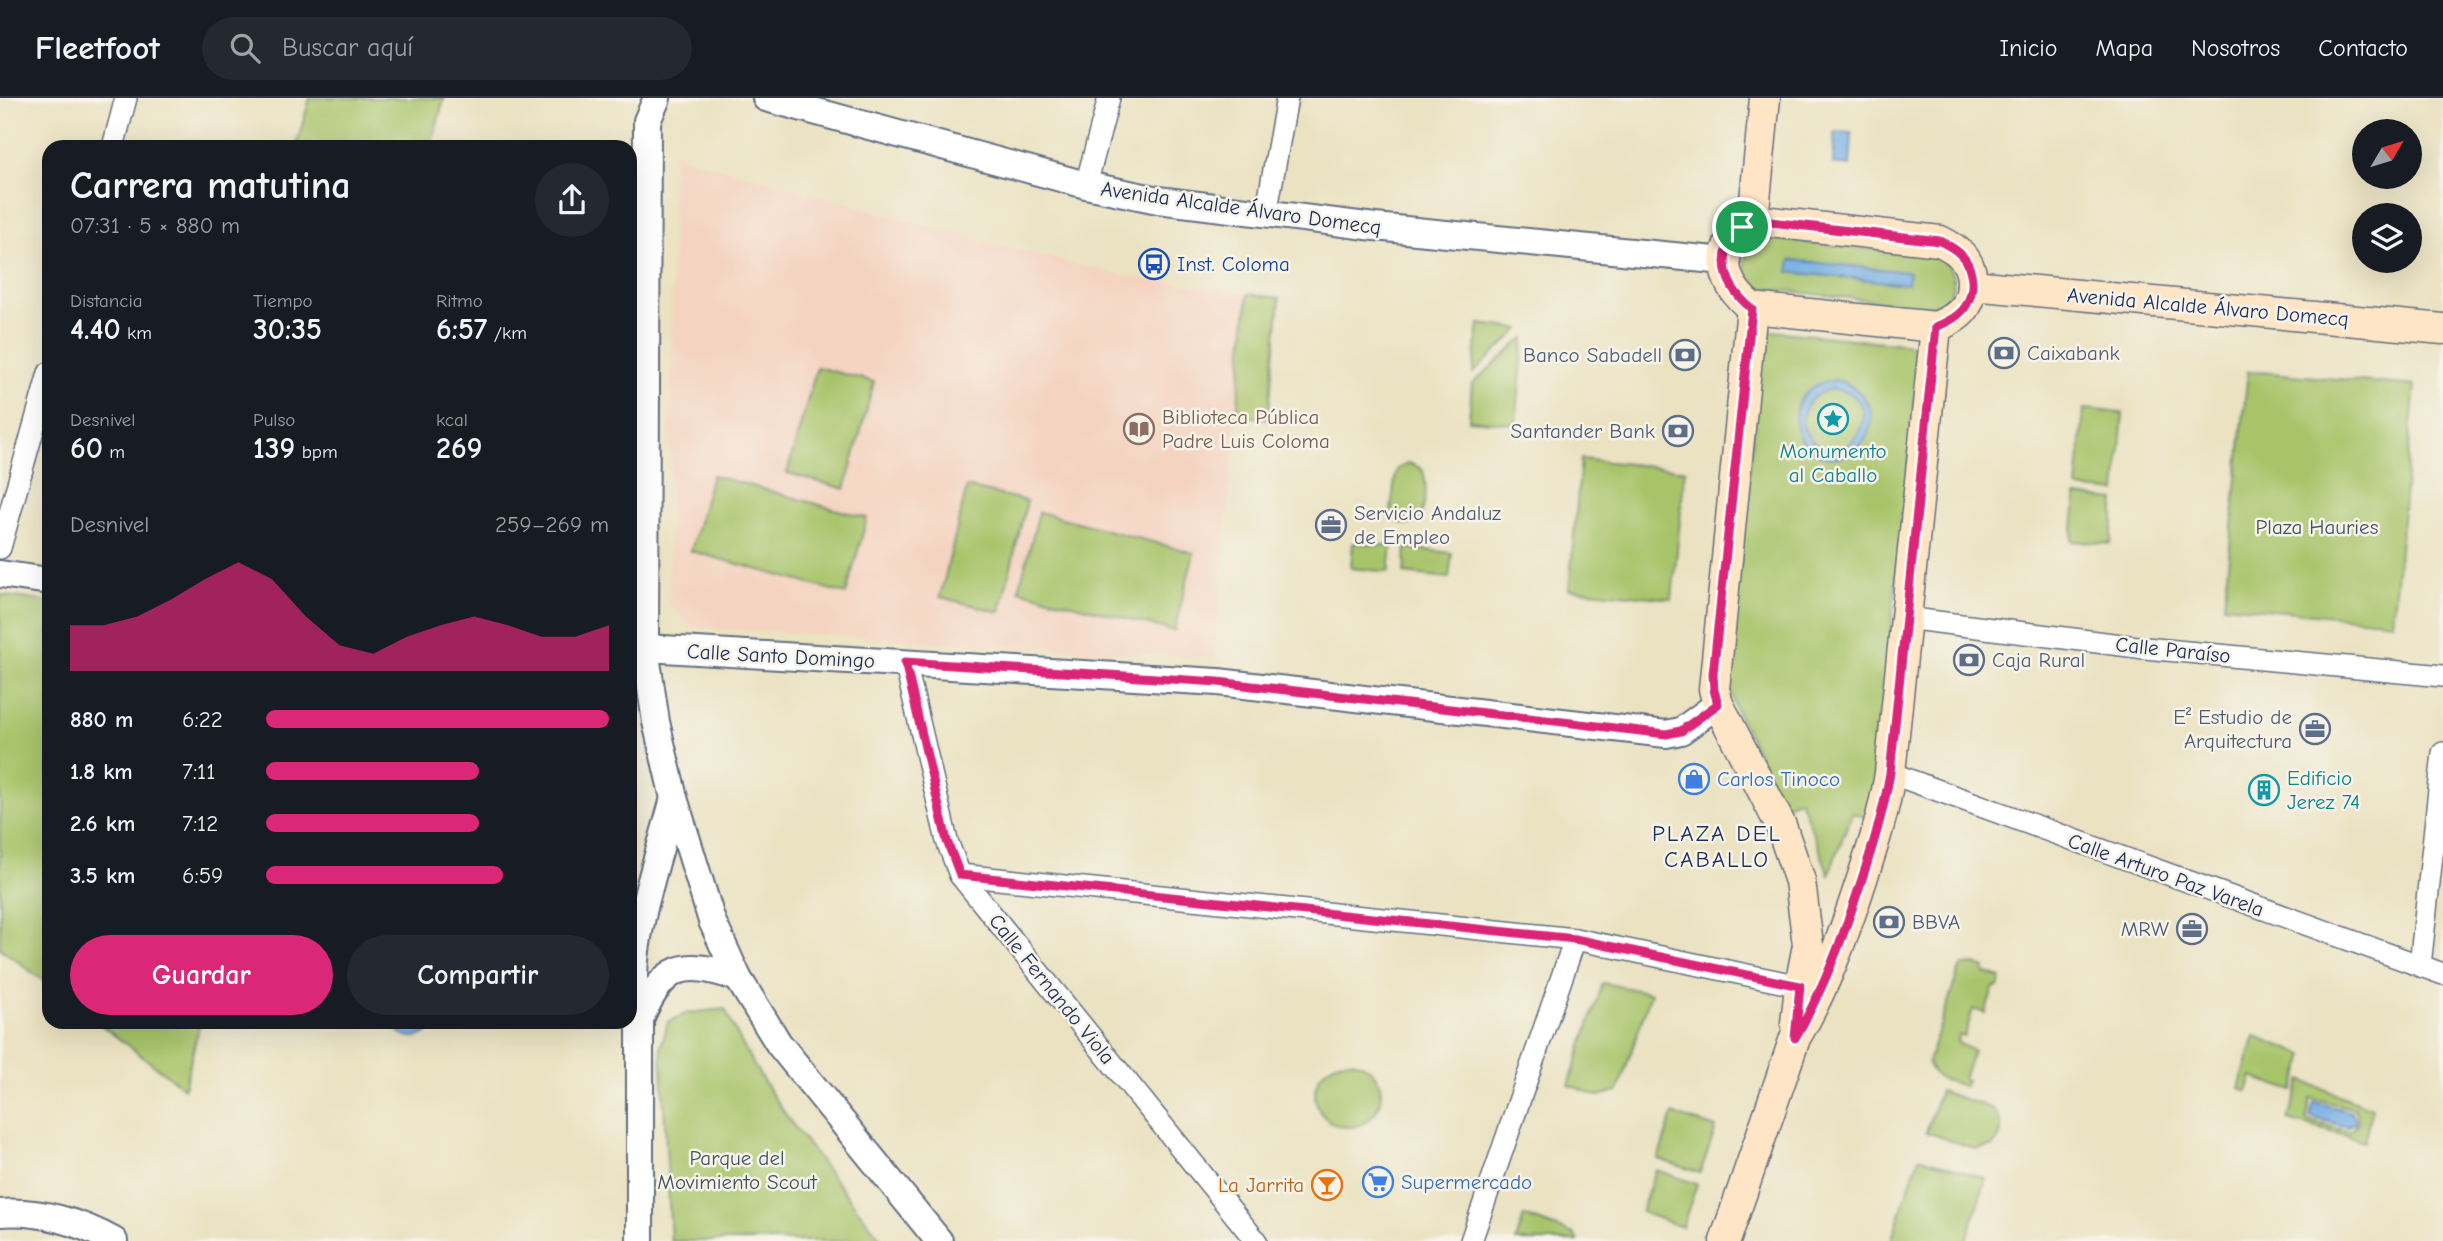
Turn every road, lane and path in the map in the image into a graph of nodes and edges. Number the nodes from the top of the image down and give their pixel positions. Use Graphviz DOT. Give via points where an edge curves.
graph roads {
  1 [pos="127,98"];
  2 [pos="657,98"];
  3 [pos="766,98"];
  4 [pos="1109,98"];
  5 [pos="1287,98"];
  6 [pos="1765,98"];
  7 [pos="115,140"];
  8 [pos="1086,186"];
  9 [pos="1266,214"];
  10 [pos="1753,220"];
  11 [pos="1725,261"];
  12 [pos="1972,285"];
  13 [pos="1752,309"];
  14 [pos="1936,327"];
  15 [pos="2443,328"];
  16 [pos="42,398"];
  17 [pos="0,548"];
  18 [pos="0,574"];
  19 [pos="42,580"];
  20 [pos="1905,618"];
  21 [pos="637,648"];
  22 [pos="905,662"];
  23 [pos="2443,676"];
  24 [pos="1718,704"];
  25 [pos="2443,753"];
  26 [pos="1890,773"];
  27 [pos="674,798"];
  28 [pos="960,875"];
  29 [pos="712,920"];
  30 [pos="1575,939"];
  31 [pos="637,951"];
  32 [pos="2420,966"];
  33 [pos="680,968"];
  34 [pos="2443,974"];
  35 [pos="738,978"];
  36 [pos="1800,986"];
  37 [pos="637,1003"];
  38 [pos="640,1018"];
  39 [pos="1795,1038"];
  40 [pos="0,1213"];
  41 [pos="114,1241"];
  42 [pos="640,1241"];
  43 [pos="939,1241"];
  44 [pos="1256,1241"];
  45 [pos="1471,1241"];
  46 [pos="1725,1241"];
  1 -- 7 [label="street"];
  2 -- 21 [label="street" via="647,121"];
  3 -- 8 [label="street, Avenida Alcalde Álvaro Domecq"];
  4 -- 8 [label="street"];
  5 -- 9 [label="street"];
  6 -- 10 [label="main road"];
  8 -- 9 [label="street, Avenida Alcalde Álvaro Domecq"];
  9 -- 11 [label="street, Avenida Alcalde Álvaro Domecq"];
  10 -- 11 [label="main road" via="1735,235"];
  10 -- 12 [label="main road" via="1940,241 1959,252 1971,267"];
  11 -- 13 [label="main road" via="1732,289"];
  12 -- 14 [label="main road" via="1967,304 1954,319"];
  12 -- 15 [label="main road, Avenida Alcalde Álvaro Domecq"];
  13 -- 14 [label="main road"];
  13 -- 24 [label="main road" via="1713,674"];
  14 -- 20 [label="main road"];
  16 -- 17 [label="street"];
  18 -- 19 [label="street"];
  20 -- 23 [label="street, Calle Paraíso" via="2145,648"];
  20 -- 26 [label="main road"];
  21 -- 22 [label="street, Calle Santo Domingo"];
  21 -- 27 [label="street"];
  22 -- 24 [label="street, Calle Santo Domingo" via="1218,682 1666,734 1681,731"];
  22 -- 28 [label="street, Calle Fernando Viola" via="947,841"];
  24 -- 36 [label="main road" via="1781,826 1800,881 1808,945"];
  25 -- 32 [label="street"];
  26 -- 32 [label="street, Calle Arturo Paz Varela"];
  26 -- 39 [label="main road" via="1884,812 1840,943"];
  27 -- 29 [label="street"];
  27 -- 31 [label="street"];
  28 -- 30 [label="street"];
  28 -- 44 [label="street, Calle Fernando Viola"];
  29 -- 33 [label="street" via="700,946"];
  29 -- 35 [label="street"];
  30 -- 36 [label="street"];
  30 -- 45 [label="street"];
  32 -- 34 [label="street, Calle Arturo Paz Varela"];
  33 -- 35 [label="street" via="711,968"];
  33 -- 38 [label="street" via="652,992"];
  35 -- 43 [label="street" via="779,1044"];
  36 -- 39 [label="main road"];
  37 -- 38 [label="street"];
  38 -- 42 [label="street"];
  39 -- 46 [label="main road"];
  40 -- 41 [label="street" via="71,1221"];
}
